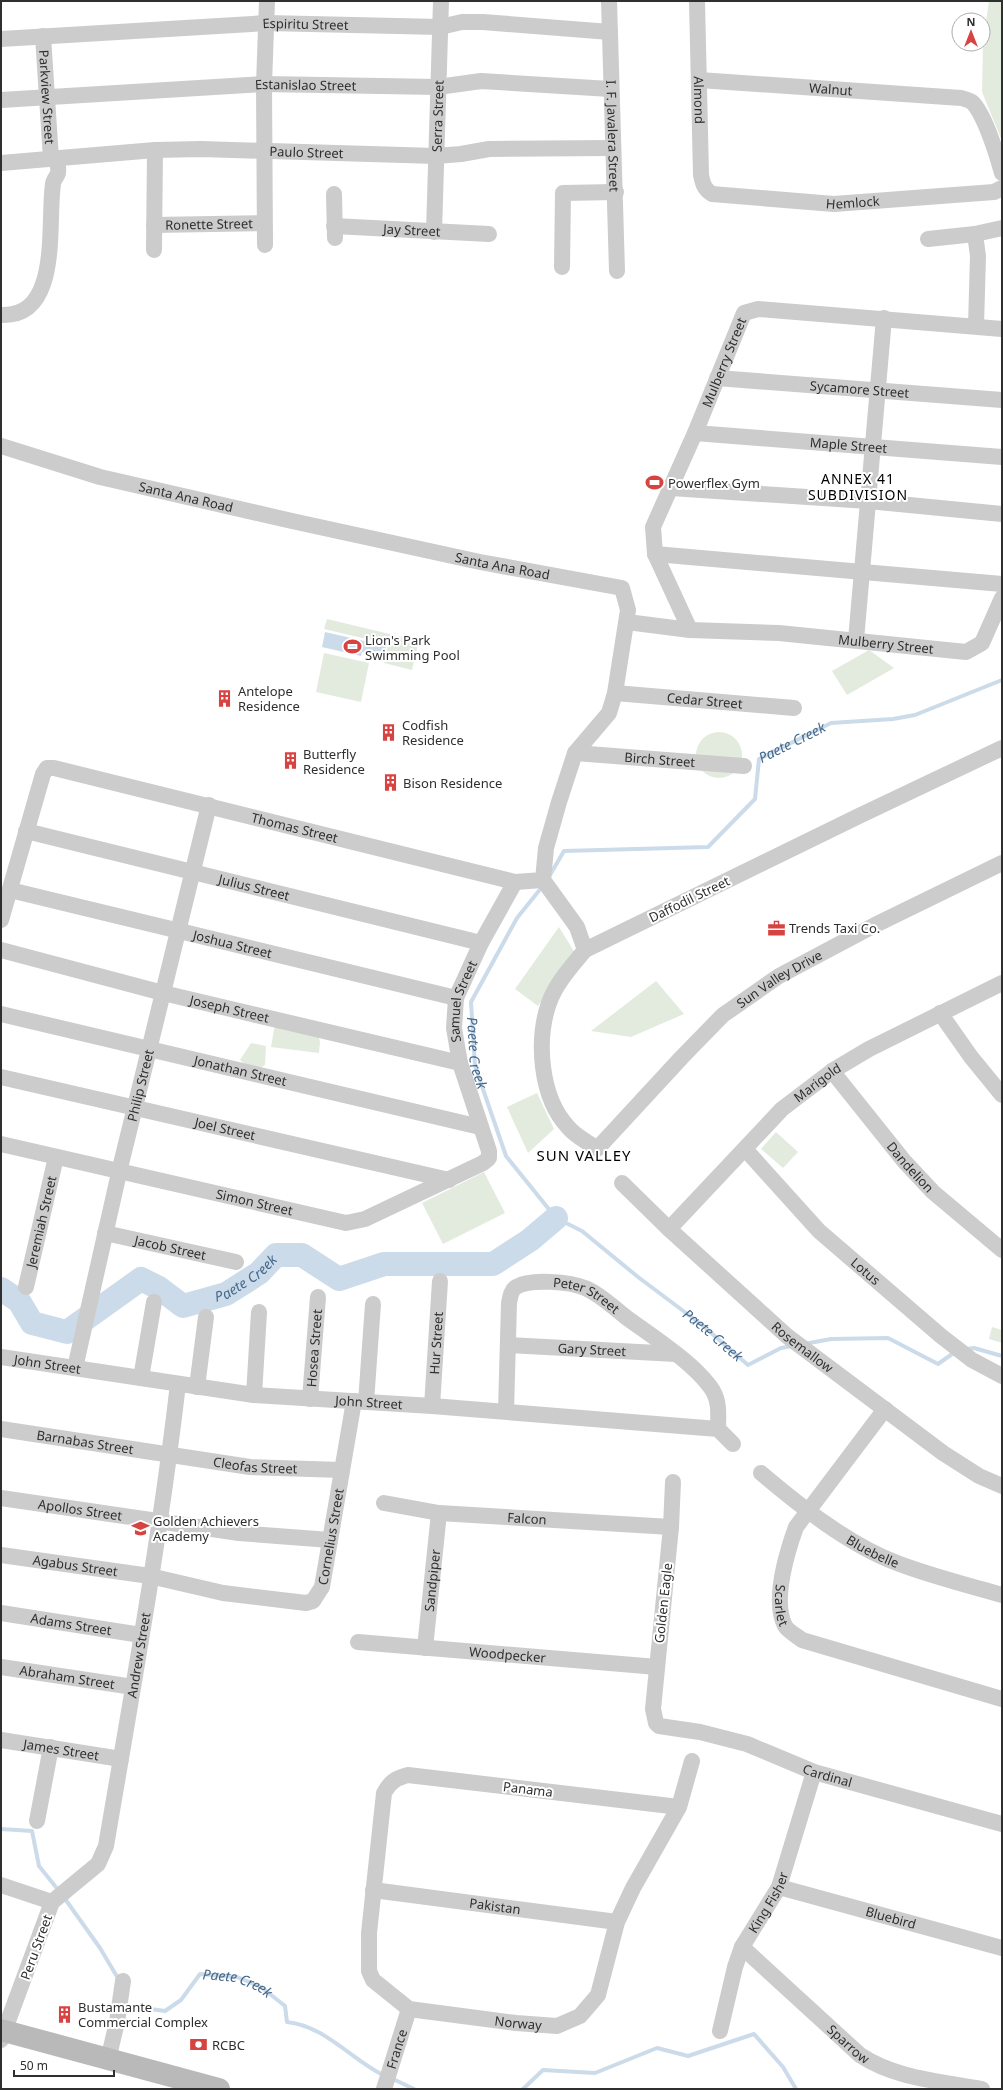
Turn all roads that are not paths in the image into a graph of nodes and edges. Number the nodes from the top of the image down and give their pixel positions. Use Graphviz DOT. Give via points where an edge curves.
graph roads {
  1 [pos="267,1"];
  2 [pos="441,1"];
  3 [pos="608,1"];
  4 [pos="697,1"];
  5 [pos="267,23"];
  6 [pos="440,27"];
  7 [pos="610,32"];
  8 [pos="43,36"];
  9 [pos="1,39"];
  10 [pos="699,80"];
  11 [pos="264,84"];
  12 [pos="438,87"];
  13 [pos="610,89"];
  14 [pos="47,97"];
  15 [pos="1,100"];
  16 [pos="612,148"];
  17 [pos="155,150"];
  18 [pos="264,151"];
  19 [pos="436,156"];
  20 [pos="50,159"];
  21 [pos="1,163"];
  22 [pos="1002,173"];
  23 [pos="998,190"];
  24 [pos="616,192"];
  25 [pos="334,194"];
  26 [pos="712,194"];
  27 [pos="264,223"];
  28 [pos="154,225"];
  29 [pos="1002,228"];
  30 [pos="434,232"];
  31 [pos="489,234"];
  32 [pos="975,234"];
  33 [pos="928,239"];
  34 [pos="265,245"];
  35 [pos="154,250"];
  36 [pos="562,267"];
  37 [pos="617,271"];
  38 [pos="1,315"];
  39 [pos="884,318"];
  40 [pos="976,326"];
  41 [pos="1002,329"];
  42 [pos="717,378"];
  43 [pos="878,390"];
  44 [pos="1002,400"];
  45 [pos="695,433"];
  46 [pos="873,447"];
  47 [pos="2,448"];
  48 [pos="1002,457"];
  49 [pos="672,488"];
  50 [pos="868,502"];
  51 [pos="1002,514"];
  52 [pos="655,554"];
  53 [pos="862,572"];
  54 [pos="1002,584"];
  55 [pos="1002,598"];
  56 [pos="627,622"];
  57 [pos="690,630"];
  58 [pos="856,640"];
  59 [pos="615,693"];
  60 [pos="794,708"];
  61 [pos="1002,748"];
  62 [pos="575,753"];
  63 [pos="744,766"];
  64 [pos="209,805"];
  65 [pos="26,831"];
  66 [pos="1002,863"];
  67 [pos="193,871"];
  68 [pos="543,880"];
  69 [pos="515,882"];
  70 [pos="10,890"];
  71 [pos="1,920"];
  72 [pos="178,930"];
  73 [pos="481,943"];
  74 [pos="1,950"];
  75 [pos="585,950"];
  76 [pos="1002,983"];
  77 [pos="163,993"];
  78 [pos="456,998"];
  79 [pos="940,1013"];
  80 [pos="1,1014"];
  81 [pos="149,1049"];
  82 [pos="460,1063"];
  83 [pos="832,1071"];
  84 [pos="1,1077"];
  85 [pos="1002,1095"];
  86 [pos="135,1108"];
  87 [pos="480,1127"];
  88 [pos="1,1144"];
  89 [pos="597,1149"];
  90 [pos="745,1149"];
  91 [pos="489,1151"];
  92 [pos="56,1157"];
  93 [pos="119,1171"];
  94 [pos="449,1180"];
  95 [pos="622,1183"];
  96 [pos="669,1229"];
  97 [pos="105,1233"];
  98 [pos="1002,1250"];
  99 [pos="236,1262"];
  100 [pos="440,1281"];
  101 [pos="26,1287"];
  102 [pos="318,1297"];
  103 [pos="154,1302"];
  104 [pos="373,1304"];
  105 [pos="259,1312"];
  106 [pos="206,1317"];
  107 [pos="508,1345"];
  108 [pos="676,1354"];
  109 [pos="1,1357"];
  110 [pos="75,1368"];
  111 [pos="1002,1376"];
  112 [pos="141,1378"];
  113 [pos="178,1384"];
  114 [pos="197,1387"];
  115 [pos="254,1396"];
  116 [pos="310,1399"];
  117 [pos="360,1401"];
  118 [pos="432,1406"];
  119 [pos="885,1409"];
  120 [pos="506,1412"];
  121 [pos="1,1429"];
  122 [pos="718,1429"];
  123 [pos="733,1444"];
  124 [pos="169,1454"];
  125 [pos="342,1470"];
  126 [pos="761,1473"];
  127 [pos="673,1482"];
  128 [pos="1002,1486"];
  129 [pos="1,1498"];
  130 [pos="384,1503"];
  131 [pos="807,1511"];
  132 [pos="439,1513"];
  133 [pos="159,1520"];
  134 [pos="671,1527"];
  135 [pos="330,1540"];
  136 [pos="1,1555"];
  137 [pos="150,1576"];
  138 [pos="1002,1595"];
  139 [pos="1,1613"];
  140 [pos="141,1635"];
  141 [pos="358,1642"];
  142 [pos="425,1648"];
  143 [pos="1,1667"];
  144 [pos="657,1667"];
  145 [pos="133,1687"];
  146 [pos="1002,1699"];
  147 [pos="656,1723"];
  148 [pos="1,1740"];
  149 [pos="51,1747"];
  150 [pos="121,1760"];
  151 [pos="692,1762"];
  152 [pos="814,1772"];
  153 [pos="680,1807"];
  154 [pos="37,1821"];
  155 [pos="1002,1824"];
  156 [pos="1,1885"];
  157 [pos="779,1887"];
  158 [pos="374,1890"];
  159 [pos="57,1898"];
  160 [pos="616,1922"];
  161 [pos="742,1948"];
  162 [pos="1002,1948"];
  163 [pos="123,1981"];
  164 [pos="408,2009"];
  165 [pos="720,2031"];
  166 [pos="2,2034"];
  167 [pos="108,2060"];
  168 [pos="219,2089"];
  169 [pos="384,2089"];
  170 [pos="982,2089"];
  1 -- 5 [label="street"];
  2 -- 6 [label="street, Serra Street"];
  3 -- 7 [label="street, I. F. Javalera Street"];
  4 -- 10 [label="street, Almond"];
  5 -- 6 [label="street, Espiritu Street"];
  5 -- 8 [label="street, Espiritu Street"];
  5 -- 11 [label="street"];
  6 -- 7 [label="street, Espiritu Street" via="462,22 483,22"];
  6 -- 12 [label="street, Serra Street"];
  7 -- 13 [label="street, I. F. Javalera Street"];
  8 -- 9 [label="street, Espiritu Street"];
  8 -- 14 [label="street, Parkview Street"];
  10 -- 22 [label="street, Walnut" via="961,98 972,101 994,144"];
  10 -- 26 [label="street, Almond" via="701,175 703,186"];
  11 -- 12 [label="street, Estanislao Street"];
  11 -- 14 [label="street, Estanislao Street"];
  11 -- 18 [label="street"];
  12 -- 13 [label="street, Estanislao Street" via="481,81"];
  12 -- 19 [label="street, Serra Street"];
  13 -- 16 [label="street, I. F. Javalera Street"];
  14 -- 15 [label="street, Estanislao Street"];
  14 -- 20 [label="street, Parkview Street"];
  16 -- 19 [label="street, Paulo Street" via="489,149"];
  16 -- 24 [label="street, I. F. Javalera Street"];
  17 -- 18 [label="street, Paulo Street"];
  17 -- 20 [label="street, Paulo Street"];
  17 -- 28 [label="street"];
  18 -- 19 [label="street, Paulo Street"];
  18 -- 27 [label="street"];
  19 -- 30 [label="street, Serra Street"];
  20 -- 21 [label="street, Paulo Street"];
  20 -- 38 [label="street, Parkview Street" via="58,172 53,183 46,276 37,298 26,311"];
  23 -- 26 [label="street, Hemlock" via="834,204"];
  24 -- 36 [label="street" via="563,192"];
  24 -- 37 [label="street, I. F. Javalera Street"];
  25 -- 30 [label="street, Jay Street" via="334,232"];
  27 -- 28 [label="street, Ronette Street"];
  27 -- 34 [label="street"];
  28 -- 35 [label="street"];
  29 -- 32 [label="street"];
  30 -- 31 [label="street, Jay Street"];
  32 -- 33 [label="street"];
  32 -- 40 [label="street" via="978,256"];
  39 -- 40 [label="street, Mulberry Street"];
  39 -- 42 [label="street, Mulberry Street" via="749,310 742,316"];
  39 -- 43 [label="street"];
  40 -- 41 [label="street, Mulberry Street"];
  42 -- 43 [label="street, Sycamore Street"];
  42 -- 45 [label="street, Mulberry Street"];
  43 -- 44 [label="street, Sycamore Street"];
  43 -- 46 [label="street"];
  45 -- 46 [label="street, Maple Street"];
  45 -- 49 [label="street, Mulberry Street"];
  46 -- 48 [label="street, Maple Street"];
  46 -- 50 [label="street"];
  47 -- 56 [label="street, Santa Ana Road" via="100,477 292,521 480,562 622,588 628,610"];
  49 -- 50 [label="street"];
  49 -- 52 [label="street, Mulberry Street" via="653,527"];
  50 -- 51 [label="street"];
  50 -- 53 [label="street"];
  52 -- 53 [label="street"];
  52 -- 57 [label="street, Mulberry Street"];
  53 -- 54 [label="street"];
  53 -- 58 [label="street"];
  55 -- 58 [label="street, Mulberry Street" via="982,643 966,652"];
  56 -- 57 [label="street, Mulberry Street"];
  56 -- 59 [label="street, Santa Ana Road"];
  57 -- 58 [label="street, Mulberry Street" via="779,633"];
  59 -- 60 [label="street, Cedar Street"];
  59 -- 62 [label="street, Santa Ana Road" via="608,713"];
  61 -- 75 [label="street, Daffodil Street"];
  62 -- 63 [label="street, Birch Street"];
  62 -- 68 [label="street, Santa Ana Road" via="546,848"];
  64 -- 65 [label="street, Thomas Street" via="47,768"];
  64 -- 67 [label="street, Philip Street"];
  64 -- 69 [label="street, Thomas Street"];
  65 -- 67 [label="street, Julius Street"];
  65 -- 70 [label="street"];
  66 -- 89 [label="street, Sun Valley Drive" via="875,925 779,976 723,1015"];
  67 -- 72 [label="street, Philip Street"];
  67 -- 73 [label="street, Julius Street"];
  68 -- 69 [label="street, Thomas Street"];
  68 -- 75 [label="street" via="577,927"];
  69 -- 73 [label="street, Samuel Street"];
  70 -- 71 [label="street"];
  70 -- 72 [label="street, Joshua Street"];
  72 -- 77 [label="street, Philip Street"];
  72 -- 78 [label="street, Joshua Street"];
  73 -- 78 [label="street, Samuel Street"];
  74 -- 77 [label="street, Joseph Street"];
  75 -- 89 [label="street, Daffodil Street" via="566,973 549,1003 543,1030 542,1061 551,1100 568,1127"];
  76 -- 79 [label="street, Marigold"];
  77 -- 81 [label="street, Philip Street"];
  77 -- 82 [label="street, Joseph Street"];
  78 -- 82 [label="street, Samuel Street" via="454,1028"];
  79 -- 83 [label="street, Marigold"];
  79 -- 85 [label="street"];
  80 -- 81 [label="street, Jonathan Street"];
  81 -- 86 [label="street, Philip Street"];
  81 -- 87 [label="street, Jonathan Street"];
  82 -- 87 [label="street, Samuel Street"];
  83 -- 90 [label="street, Marigold" via="782,1108"];
  83 -- 98 [label="street, Dandelion" via="904,1161 933,1192"];
  84 -- 86 [label="street, Joel Street"];
  86 -- 93 [label="street, Philip Street"];
  86 -- 94 [label="street, Joel Street"];
  87 -- 91 [label="street, Samuel Street"];
  88 -- 92 [label="street, Simon Street"];
  90 -- 96 [label="street, Marigold"];
  90 -- 111 [label="street, Lotus" via="819,1231 941,1336 972,1360"];
  91 -- 94 [label="street, Simon Street" via="487,1161"];
  92 -- 93 [label="street, Simon Street"];
  92 -- 101 [label="street, Jeremiah Street"];
  93 -- 94 [label="street, Simon Street" via="346,1223 365,1220"];
  93 -- 97 [label="street, Philip Street"];
  95 -- 96 [label="street, Rosemallow"];
  96 -- 119 [label="street, Rosemallow" via="787,1336"];
  97 -- 99 [label="street, Jacob Street"];
  97 -- 110 [label="street, Philip Street"];
  100 -- 118 [label="street, Hur Street"];
  102 -- 116 [label="street, Hosea Street"];
  103 -- 112 [label="street"];
  104 -- 117 [label="street, Cornelius Street"];
  105 -- 115 [label="street"];
  106 -- 114 [label="street"];
  107 -- 108 [label="street, Gary Street"];
  107 -- 108 [label="street, Peter Street" via="509,1303 515,1287 542,1282 574,1285 593,1292"];
  107 -- 120 [label="street, Peter Street"];
  108 -- 122 [label="street, Peter Street" via="705,1380 713,1391 718,1404"];
  109 -- 110 [label="street, John Street"];
  110 -- 112 [label="street, John Street"];
  112 -- 113 [label="street, John Street"];
  113 -- 114 [label="street, John Street"];
  113 -- 124 [label="street, Andrew Street"];
  114 -- 115 [label="street, John Street"];
  115 -- 116 [label="street, John Street"];
  116 -- 117 [label="street, John Street"];
  117 -- 118 [label="street, John Street"];
  117 -- 125 [label="street, Cornelius Street"];
  118 -- 120 [label="street, John Street"];
  119 -- 128 [label="street, Rosemallow" via="943,1453 979,1476"];
  119 -- 131 [label="street, Scarlet"];
  120 -- 122 [label="street, John Street"];
  121 -- 124 [label="street, Barnabas Street"];
  122 -- 123 [label="street"];
  124 -- 125 [label="street, Cleofas Street" via="250,1467"];
  124 -- 133 [label="street, Andrew Street"];
  125 -- 135 [label="street, Cornelius Street"];
  126 -- 131 [label="street, Bluebelle"];
  127 -- 134 [label="street, Golden Eagle"];
  129 -- 133 [label="street, Apollos Street"];
  130 -- 132 [label="street, Falcon"];
  131 -- 138 [label="street, Bluebelle" via="866,1548 897,1563"];
  131 -- 146 [label="street, Scarlet" via="796,1527 788,1550 780,1610 786,1627 802,1640"];
  132 -- 134 [label="street, Falcon"];
  132 -- 142 [label="street, Sandpiper"];
  133 -- 135 [label="street, Apollos Street" via="239,1533"];
  133 -- 137 [label="street, Andrew Street"];
  134 -- 144 [label="street, Golden Eagle"];
  135 -- 137 [label="street, Cornelius Street" via="322,1587 313,1601 306,1603 223,1593"];
  136 -- 137 [label="street, Agabus Street"];
  137 -- 140 [label="street, Andrew Street"];
  139 -- 140 [label="street, Adams Street"];
  140 -- 145 [label="street, Andrew Street"];
  141 -- 142 [label="street, Woodpecker"];
  142 -- 144 [label="street, Woodpecker"];
  143 -- 145 [label="street, Abraham Street"];
  144 -- 147 [label="street, Golden Eagle" via="653,1709"];
  145 -- 150 [label="street, Andrew Street"];
  147 -- 152 [label="street, Cardinal" via="659,1726 700,1732 746,1744"];
  148 -- 149 [label="street, James Street"];
  149 -- 150 [label="street, James Street"];
  149 -- 154 [label="street"];
  150 -- 159 [label="street, Andrew Street" via="106,1846 98,1864"];
  151 -- 153 [label="street, Norway"];
  152 -- 155 [label="street, Cardinal"];
  152 -- 157 [label="street, King Fisher"];
  153 -- 158 [label="street, Panama" via="408,1775 397,1778 388,1785 384,1793"];
  153 -- 160 [label="street, Norway"];
  156 -- 159 [label="street, Peru Street"];
  157 -- 161 [label="street, King Fisher"];
  157 -- 162 [label="street, Bluebird"];
  158 -- 160 [label="street, Pakistan"];
  158 -- 164 [label="street" via="369,1933 369,1971 373,1980"];
  159 -- 166 [label="street, Peru Street"];
  160 -- 164 [label="street, Norway" via="598,1995 580,2016 570,2022 557,2026 516,2023"];
  161 -- 165 [label="street, King Fisher"];
  161 -- 170 [label="street, Sparrow" via="860,2055 876,2065 898,2073"];
  163 -- 167 [label="street"];
  164 -- 169 [label="street, France"];
  166 -- 167 [label="main road"];
  167 -- 168 [label="main road"];
}
